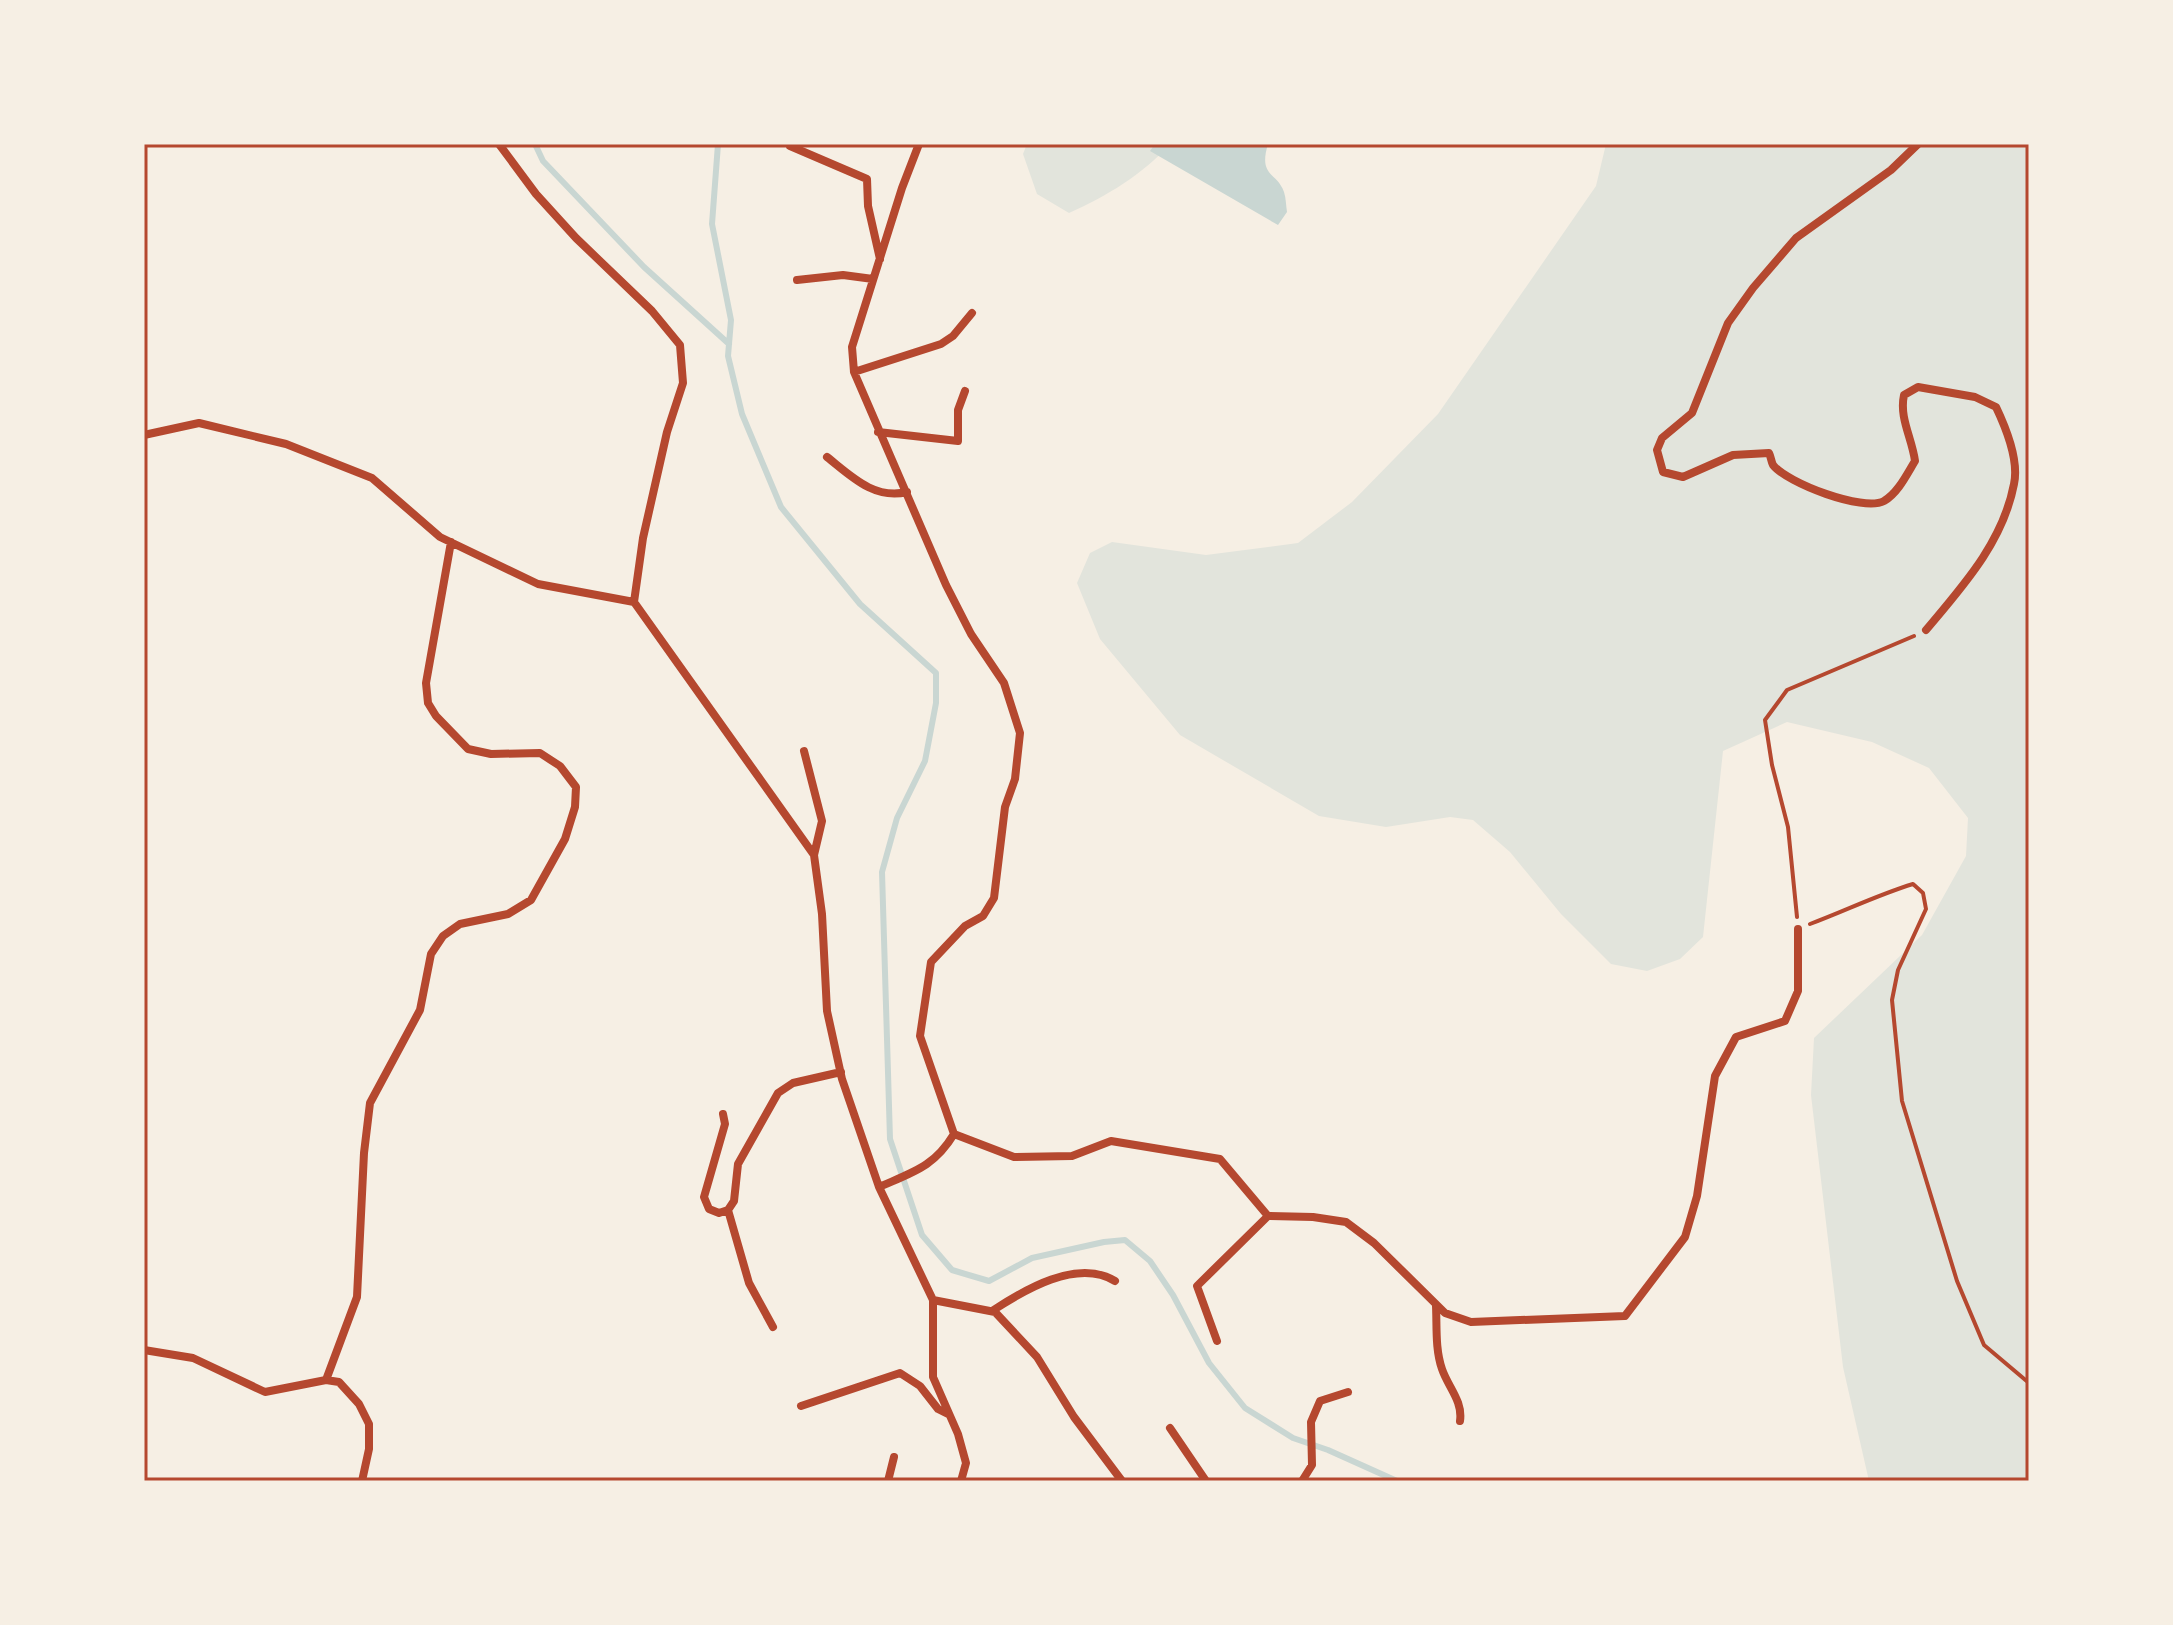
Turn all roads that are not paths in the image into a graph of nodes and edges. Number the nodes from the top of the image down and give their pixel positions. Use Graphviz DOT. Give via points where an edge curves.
graph roads {
  1 [pos="499,144"];
  2 [pos="919,144"];
  3 [pos="1918,144"];
  4 [pos="790,146"];
  5 [pos="880,260"];
  6 [pos="873,279"];
  7 [pos="797,280"];
  8 [pos="972,313"];
  9 [pos="854,372"];
  10 [pos="965,391"];
  11 [pos="878,432"];
  12 [pos="144,435"];
  13 [pos="827,457"];
  14 [pos="907,492"];
  15 [pos="451,542"];
  16 [pos="634,602"];
  17 [pos="1926,630"];
  18 [pos="804,751"];
  19 [pos="814,855"];
  20 [pos="1798,929"];
  21 [pos="841,1072"];
  22 [pos="723,1114"];
  23 [pos="954,1134"];
  24 [pos="879,1187"];
  25 [pos="728,1210"];
  26 [pos="1268,1216"];
  27 [pos="1115,1281"];
  28 [pos="933,1300"];
  29 [pos="1436,1305"];
  30 [pos="991,1311"];
  31 [pos="773,1327"];
  32 [pos="1217,1341"];
  33 [pos="144,1350"];
  34 [pos="326,1380"];
  35 [pos="1348,1392"];
  36 [pos="801,1406"];
  37 [pos="949,1415"];
  38 [pos="1460,1421"];
  39 [pos="1170,1428"];
  40 [pos="894,1457"];
  41 [pos="362,1481"];
  42 [pos="888,1481"];
  43 [pos="961,1481"];
  44 [pos="1122,1481"];
  45 [pos="1206,1481"];
  46 [pos="1302,1481"];
  1 -- 16 [label="street" via="536,194 680,345 683,383 643,538"];
  2 -- 5 [label="street"];
  3 -- 17 [label="street" via="1891,170 1796,238 1761,278 1728,323 1692,413 1662,438 1657,450 1663,472 1683,477 1733,455 1769,453 1773,465 1815,492 1864,504 1883,501 1915,461 1900,412 1904,395 1918,387 1975,397 1996,407 2009,435 2015,482 2000,527 1976,571"];
  4 -- 5 [label="street" via="867,179"];
  5 -- 6 [label="street"];
  6 -- 7 [label="street" via="843,275"];
  6 -- 9 [label="street" via="852,347"];
  8 -- 9 [label="street" via="941,344"];
  9 -- 11 [label="street"];
  10 -- 11 [label="street" via="958,410 958,441"];
  11 -- 14 [label="street"];
  12 -- 15 [label="street" via="199,423 286,444 372,478"];
  13 -- 14 [label="street" via="861,484 891,496"];
  14 -- 23 [label="street" via="971,634 1004,683 1020,733 994,898 983,916 965,926 931,962 920,1036"];
  15 -- 16 [label="street" via="538,584"];
  15 -- 34 [label="street" via="426,683 428,703 468,749 540,753 560,766 576,787 575,807 565,839 531,900 508,914 460,924 431,954 420,1010 370,1103 357,1297"];
  16 -- 19 [label="street"];
  18 -- 19 [label="street" via="822,821"];
  19 -- 21 [label="street" via="827,1011"];
  20 -- 29 [label="street" via="1798,991 1785,1021 1736,1037 1715,1076 1697,1196 1685,1237 1625,1316 1471,1322"];
  21 -- 24 [label="street"];
  21 -- 25 [label="street" via="793,1083 778,1093 738,1164"];
  22 -- 25 [label="street" via="725,1124 704,1197 709,1209"];
  23 -- 24 [label="street" via="941,1155"];
  23 -- 26 [label="street" via="1014,1157 1072,1156 1111,1141 1220,1159"];
  24 -- 28 [label="street"];
  25 -- 31 [label="street" via="749,1283"];
  26 -- 29 [label="street" via="1346,1222"];
  26 -- 32 [label="street" via="1197,1286"];
  27 -- 30 [label="street" via="1085,1272 1031,1285"];
  28 -- 30 [label="street"];
  28 -- 37 [label="street" via="933,1377"];
  29 -- 38 [label="street" via="1442,1368 1458,1401"];
  30 -- 44 [label="street" via="1037,1357"];
  33 -- 34 [label="street" via="193,1358 265,1392"];
  34 -- 41 [label="street" via="339,1382 369,1424"];
  35 -- 46 [label="street" via="1320,1401 1311,1422 1312,1465"];
  36 -- 37 [label="street" via="900,1373"];
  37 -- 43 [label="street" via="966,1463"];
  39 -- 45 [label="street"];
  40 -- 42 [label="street"];
}
